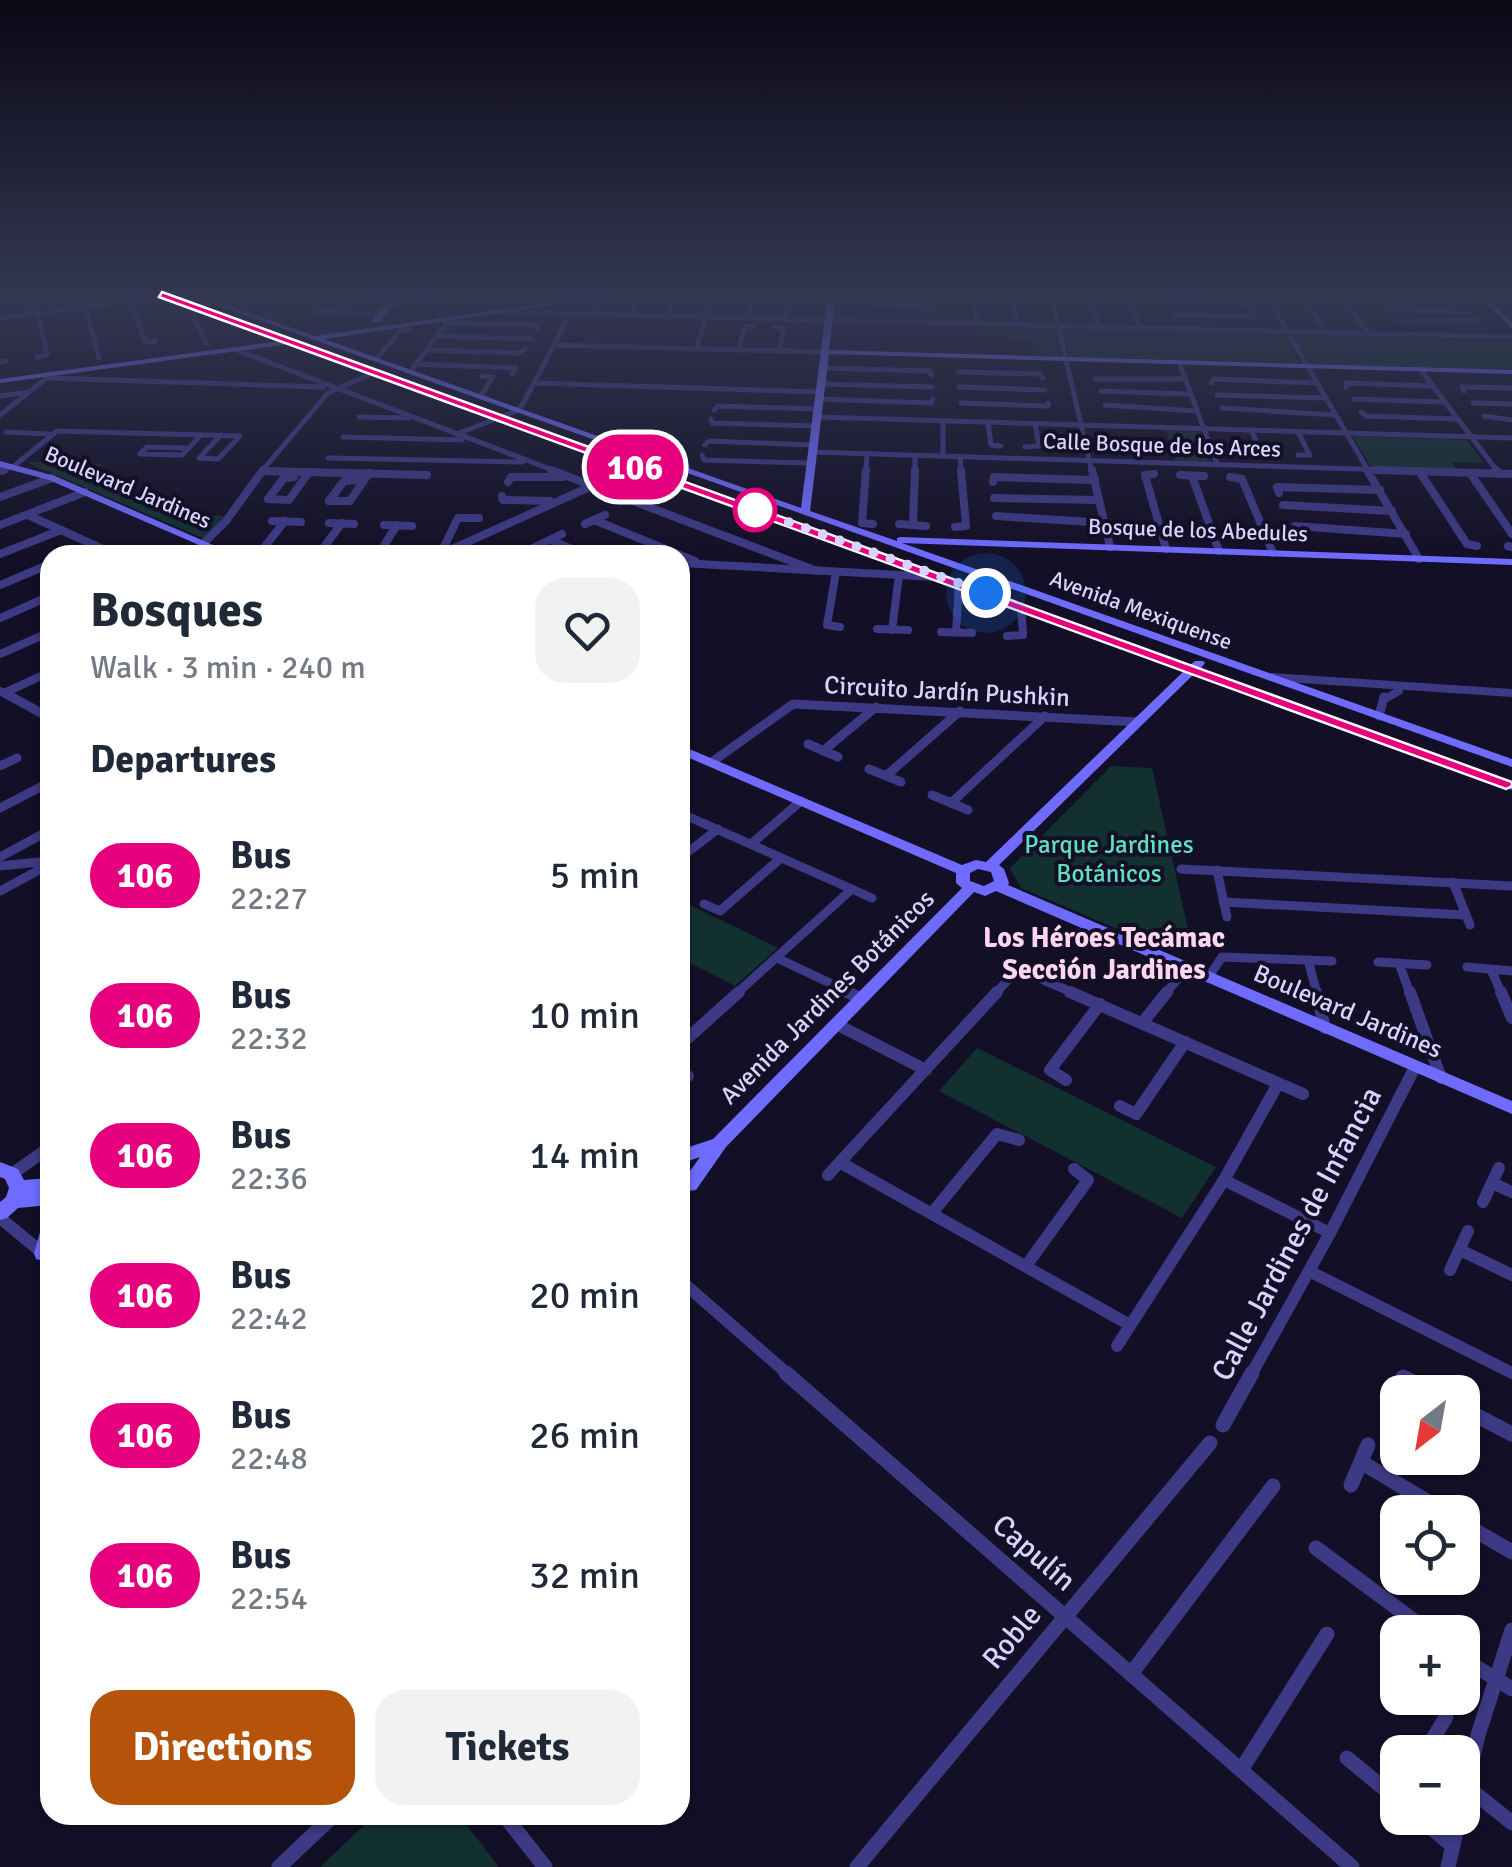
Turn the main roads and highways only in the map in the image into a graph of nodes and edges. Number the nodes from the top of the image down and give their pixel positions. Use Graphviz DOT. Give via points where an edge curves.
graph roads {
  1 [pos="413,382"];
  2 [pos="445,382"];
  3 [pos="821,382"];
  4 [pos="4,466"];
  5 [pos="805,513"];
  6 [pos="884,539"];
  7 [pos="208,545"];
  8 [pos="1512,562"];
  9 [pos="1207,655"];
  10 [pos="1192,670"];
  11 [pos="690,753"];
  12 [pos="1512,763"];
  13 [pos="1512,786"];
  14 [pos="990,866"];
  15 [pos="962,870"];
  16 [pos="999,887"];
  17 [pos="970,888"];
  18 [pos="1512,1108"];
  19 [pos="720,1142"];
  20 [pos="690,1153"];
  21 [pos="690,1181"];
  22 [pos="40,1187"];
  23 [pos="7,1194"];
  24 [pos="40,1197"];
  1 -- 10 [label="main road, Avenida Mexiquense"];
  2 -- 5 [label="main road, Avenida Mexiquense"];
  3 -- 5 [label="main road"];
  4 -- 7 [label="main road, Boulevard Jardines" via="52,478"];
  5 -- 6 [label="main road, Avenida Mexiquense"];
  6 -- 8 [label="main road, Bosque de los Abedules"];
  6 -- 9 [label="main road, Avenida Mexiquense"];
  9 -- 10 [label="main road"];
  9 -- 12 [label="main road, Avenida Mexiquense"];
  10 -- 13 [label="main road, Avenida Mexiquense"];
  10 -- 14 [label="main road"];
  11 -- 15 [label="main road"];
  14 -- 15 [label="main road"];
  14 -- 16 [label="main road" via="1001,874"];
  15 -- 17 [label="main road" via="960,878"];
  16 -- 17 [label="main road"];
  16 -- 18 [label="main road, Boulevard Jardines"];
  17 -- 19 [label="main road, Avenida Jardines Botánicos"];
  19 -- 20 [label="main road, Avenida Jardines Botánicos"];
  19 -- 21 [label="main road, Avenida Jardines Botánicos"];
  22 -- 23 [label="main road"];
  23 -- 24 [label="main road"];
}
